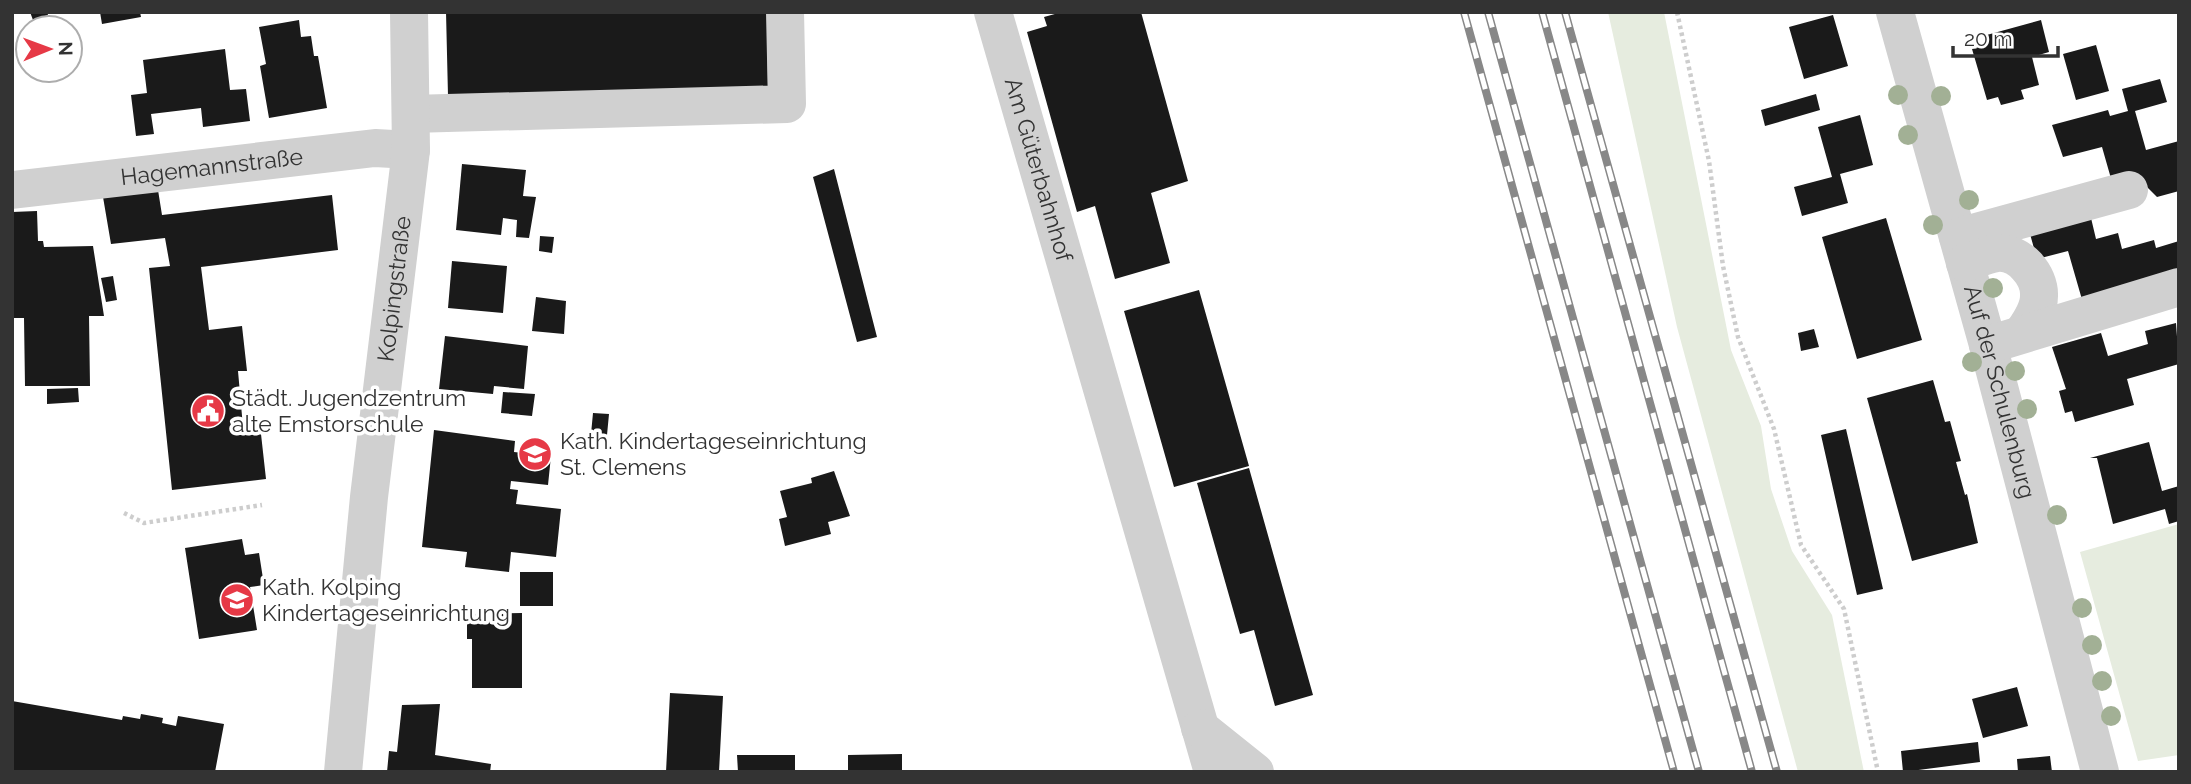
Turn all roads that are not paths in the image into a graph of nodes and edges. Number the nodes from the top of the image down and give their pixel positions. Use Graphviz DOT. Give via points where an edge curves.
graph roads {
  1 [pos="409,12"];
  2 [pos="785,12"];
  3 [pos="993,12"];
  4 [pos="1895,12"];
  5 [pos="411,132"];
  6 [pos="12,190"];
  7 [pos="2129,190"];
  8 [pos="1962,250"];
  9 [pos="2179,287"];
  10 [pos="2024,331"];
  11 [pos="1988,345"];
  12 [pos="1200,728"];
  13 [pos="343,772"];
  14 [pos="1213,772"];
  15 [pos="1255,772"];
  16 [pos="2100,772"];
  1 -- 5 [label="street, Kolpingstraße"];
  2 -- 5 [label="street, Hagemannstraße" via="787,104"];
  3 -- 12 [label="street, Am Güterbahnhof"];
  4 -- 8 [label="street, Auf der Schulenburg"];
  5 -- 6 [label="street, Hagemannstraße" via="375,148"];
  5 -- 13 [label="street, Kolpingstraße"];
  7 -- 8 [label="street"];
  8 -- 10 [label="street" via="2021,260 2036,279 2039,296"];
  8 -- 11 [label="street, Auf der Schulenburg"];
  9 -- 10 [label="street"];
  10 -- 11 [label="street"];
  11 -- 16 [label="street, Auf der Schulenburg"];
  12 -- 14 [label="street, Am Güterbahnhof"];
  12 -- 15 [label="street"];
}
